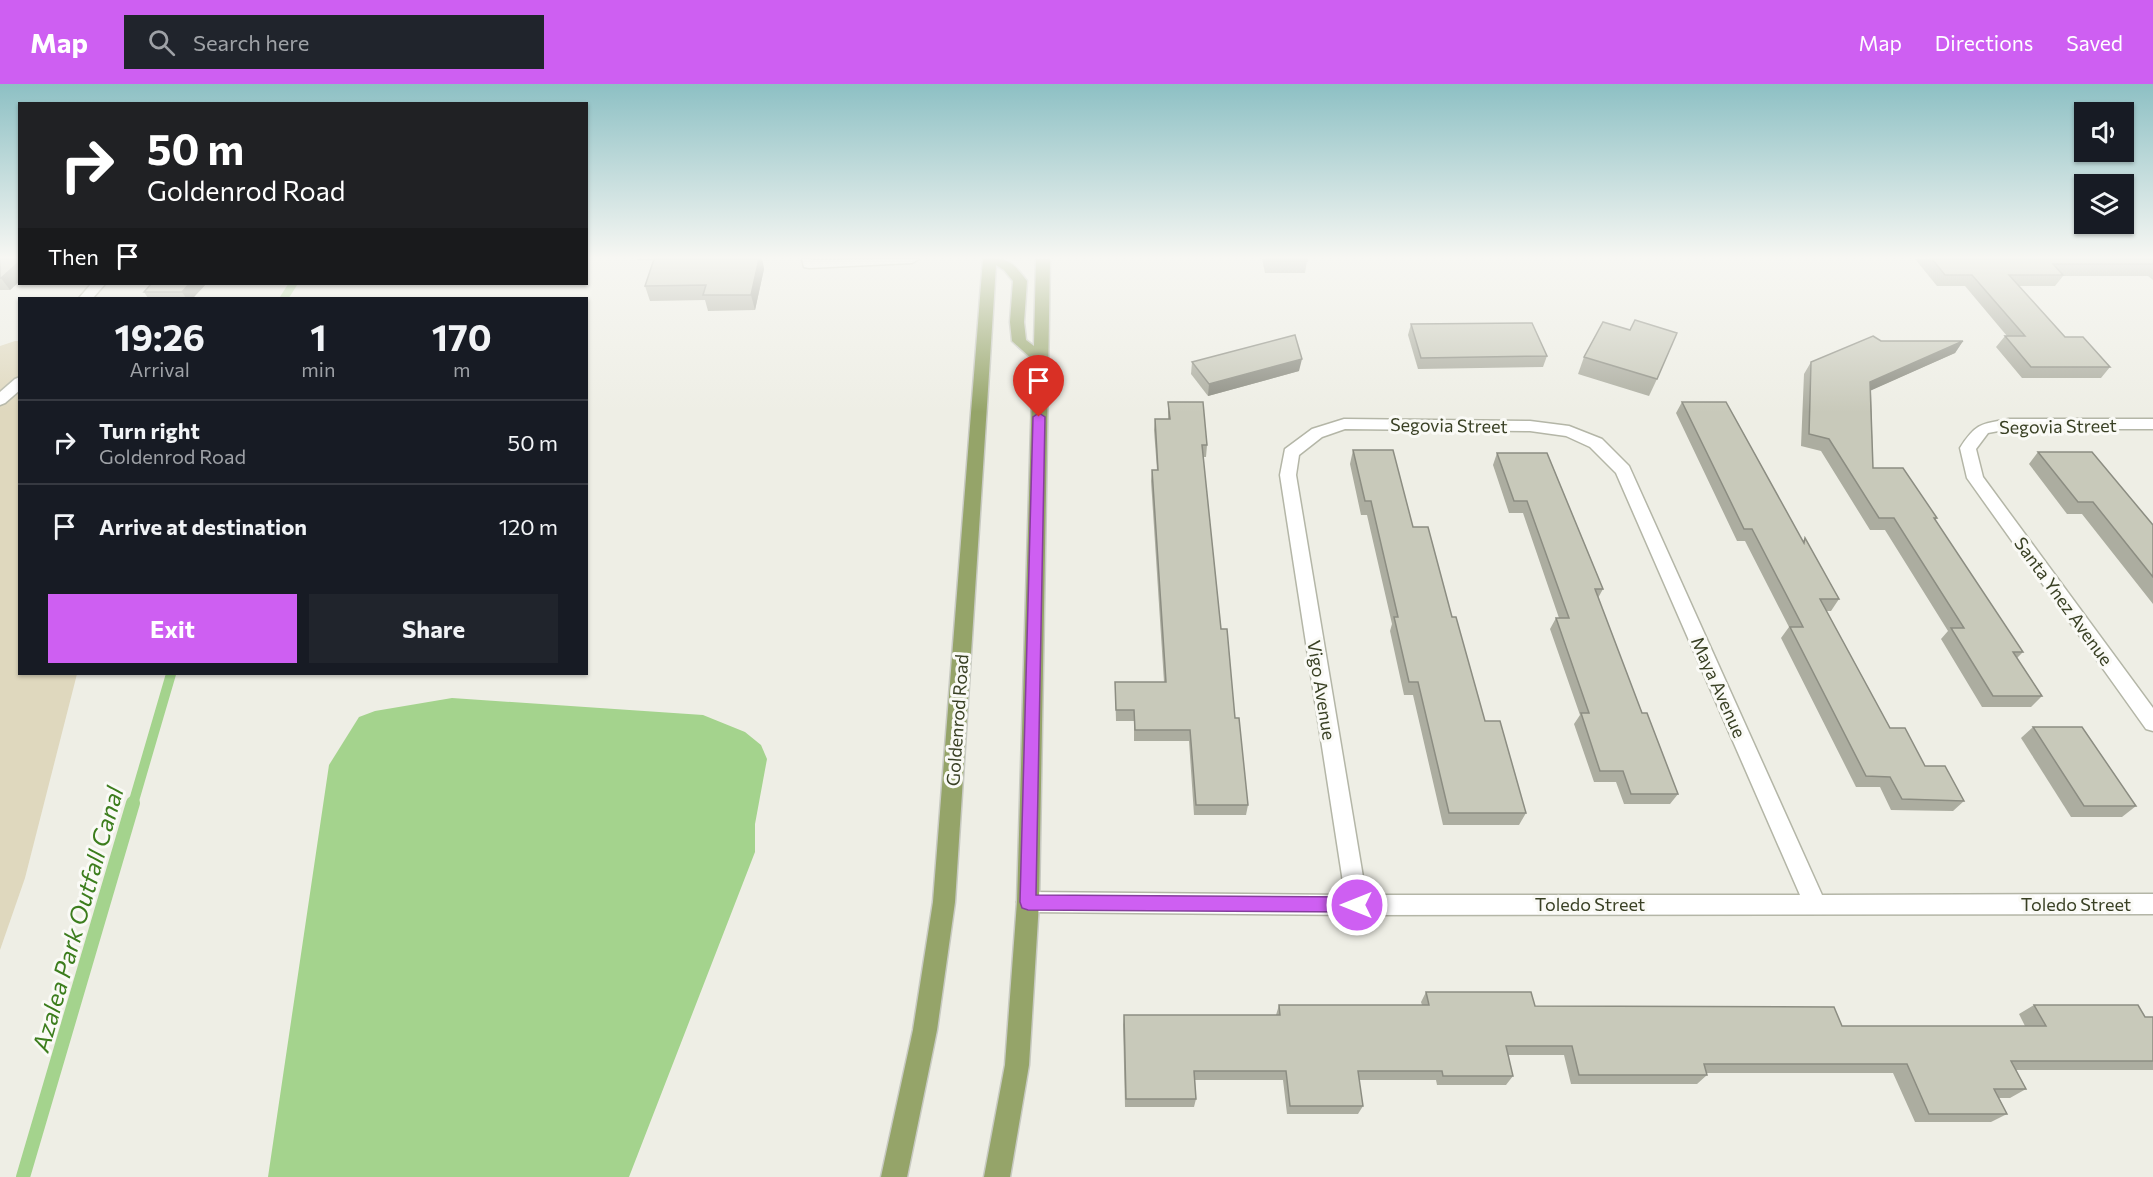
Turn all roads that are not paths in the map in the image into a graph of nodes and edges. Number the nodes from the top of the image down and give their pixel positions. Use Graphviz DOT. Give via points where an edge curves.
graph roads {
  1 [pos="986,310"];
  2 [pos="1018,310"];
  3 [pos="1042,310"];
  4 [pos="1041,359"];
  5 [pos="18,384"];
  6 [pos="0,400"];
  7 [pos="2153,424"];
  8 [pos="1623,470"];
  9 [pos="1288,476"];
  10 [pos="1975,478"];
  11 [pos="2153,723"];
  12 [pos="1028,902"];
  13 [pos="1815,904"];
  14 [pos="2153,904"];
  15 [pos="1357,905"];
  16 [pos="894,1177"];
  17 [pos="997,1177"];
  1 -- 16 [label="main road, Goldenrod Road" via="944,902 925,1030"];
  2 -- 4 [label="main road" via="1019,341"];
  3 -- 4 [label="main road"];
  4 -- 12 [label="main road"];
  5 -- 6 [label="street"];
  7 -- 10 [label="street, Segovia Street" via="2008,424 1983,429 1968,448"];
  8 -- 9 [label="street, Segovia Street" via="1596,443 1569,431 1530,426 1344,424 1317,433 1291,453"];
  8 -- 13 [label="street, Maya Avenue"];
  9 -- 15 [label="street, Vigo Avenue"];
  10 -- 11 [label="street, Santa Ynez Avenue"];
  12 -- 15 [label="street, Toledo Street"];
  12 -- 17 [label="main road" via="1017,1065"];
  13 -- 14 [label="street, Toledo Street"];
  13 -- 15 [label="street, Toledo Street"];
}
